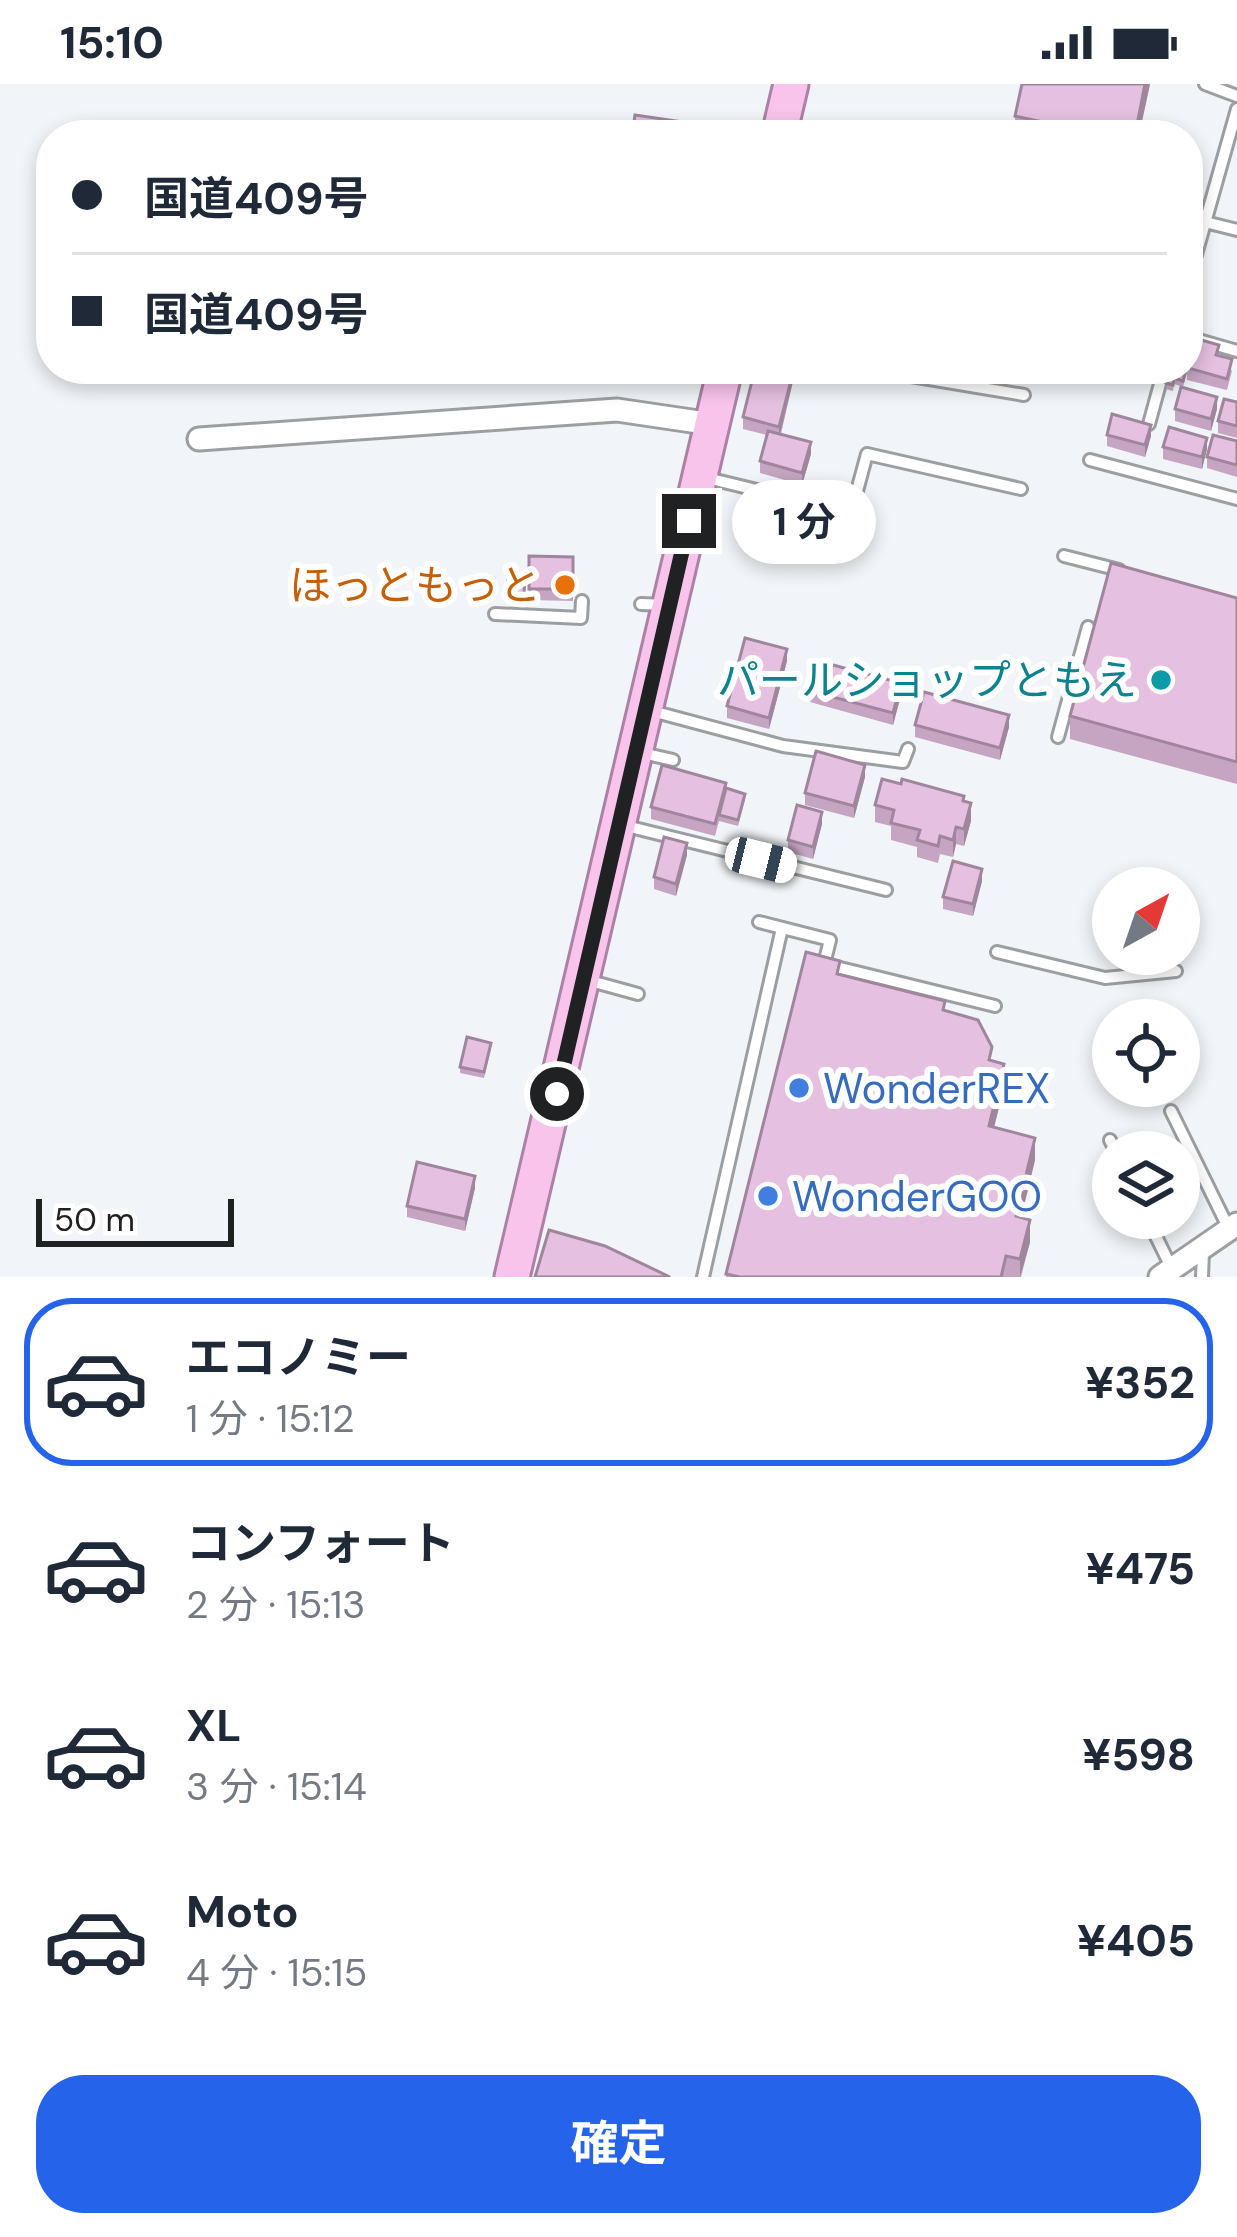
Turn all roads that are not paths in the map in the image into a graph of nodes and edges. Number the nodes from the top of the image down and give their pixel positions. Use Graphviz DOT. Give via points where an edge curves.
graph roads {
  1 [pos="791,84"];
  2 [pos="1204,84"];
  3 [pos="1237,96"];
  4 [pos="1237,109"];
  5 [pos="783,120"];
  6 [pos="1205,221"];
  7 [pos="1203,228"];
  8 [pos="1237,230"];
  9 [pos="1203,341"];
  10 [pos="1237,351"];
  11 [pos="721,384"];
  12 [pos="958,384"];
  13 [pos="1160,384"];
  14 [pos="1024,395"];
  15 [pos="712,424"];
  16 [pos="1149,424"];
  17 [pos="199,440"];
  18 [pos="1090,460"];
  19 [pos="700,476"];
  20 [pos="1021,489"];
  21 [pos="1237,499"];
  22 [pos="1064,556"];
  23 [pos="1142,577"];
  24 [pos="582,601"];
  25 [pos="496,614"];
  26 [pos="1088,627"];
  27 [pos="645,709"];
  28 [pos="1058,737"];
  29 [pos="908,748"];
  30 [pos="634,751"];
  31 [pos="673,760"];
  32 [pos="619,824"];
  33 [pos="886,890"];
  34 [pos="759,922"];
  35 [pos="782,928"];
  36 [pos="997,952"];
  37 [pos="1092,975"];
  38 [pos="1093,975"];
  39 [pos="1136,975"];
  40 [pos="584,979"];
  41 [pos="638,994"];
  42 [pos="995,1006"];
  43 [pos="1171,1112"];
  44 [pos="1233,1227"];
  45 [pos="1154,1239"];
  46 [pos="1203,1248"];
  47 [pos="1166,1273"];
  48 [pos="512,1277"];
  49 [pos="703,1277"];
  50 [pos="1202,1277"];
  1 -- 5 [label="highway"];
  2 -- 3 [label="lane"];
  4 -- 6 [label="lane"];
  6 -- 7 [label="lane"];
  6 -- 8 [label="lane"];
  9 -- 10 [label="lane"];
  11 -- 15 [label="highway"];
  12 -- 14 [label="lane"];
  13 -- 16 [label="lane"];
  15 -- 17 [label="street" via="617,410"];
  15 -- 19 [label="highway"];
  18 -- 21 [label="lane"];
  19 -- 20 [label="lane" via="851,513 867,454"];
  19 -- 27 [label="highway" via="695,523 670,596 664,669"];
  22 -- 23 [label="lane"];
  24 -- 25 [label="lane" via="581,619"];
  26 -- 28 [label="lane"];
  27 -- 29 [label="lane" via="784,746 903,762"];
  27 -- 30 [label="highway"];
  30 -- 31 [label="lane"];
  30 -- 32 [label="highway"];
  32 -- 33 [label="lane"];
  32 -- 40 [label="highway"];
  34 -- 35 [label="lane"];
  35 -- 42 [label="lane" via="830,940 824,964"];
  35 -- 49 [label="lane"];
  36 -- 37 [label="lane"];
  38 -- 39 [label="lane"];
  40 -- 41 [label="lane"];
  40 -- 48 [label="highway"];
  43 -- 44 [label="lane"];
  44 -- 46 [label="street"];
  45 -- 47 [label="lane"];
  46 -- 47 [label="street"];
  46 -- 50 [label="lane"];
}
